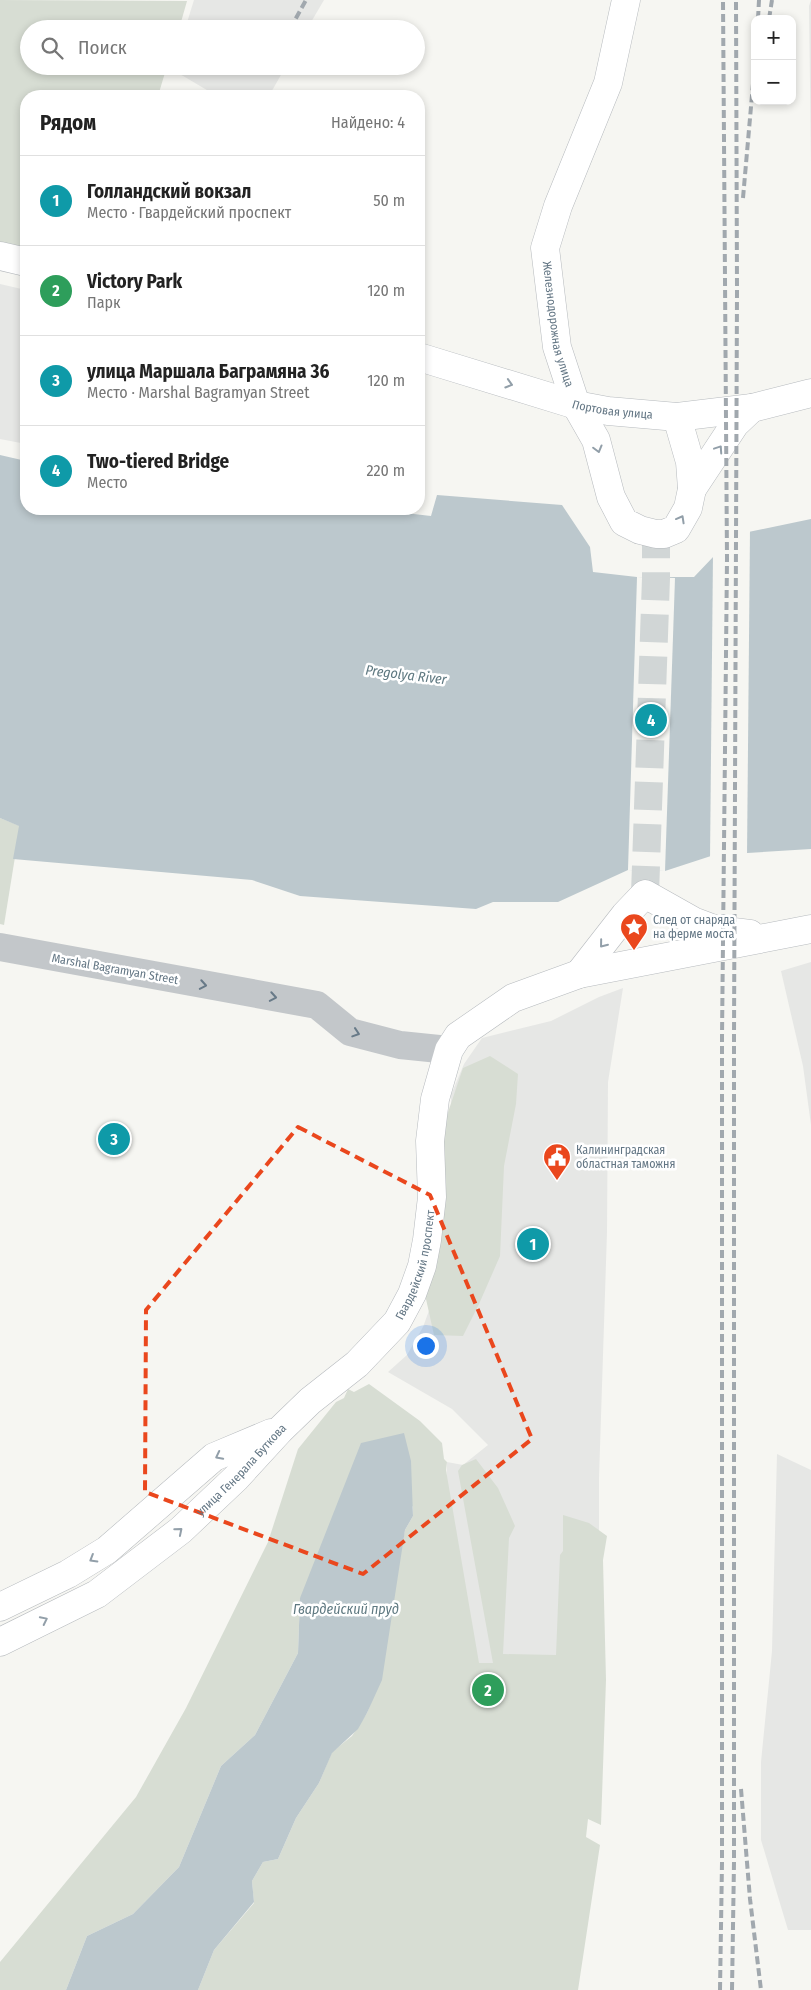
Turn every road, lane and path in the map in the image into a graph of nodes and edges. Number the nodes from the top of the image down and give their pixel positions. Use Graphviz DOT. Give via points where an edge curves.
graph roads {
  1 [pos="626,0"];
  2 [pos="0,256"];
  3 [pos="20,261"];
  4 [pos="425,359"];
  5 [pos="811,393"];
  6 [pos="576,405"];
  7 [pos="752,408"];
  8 [pos="677,417"];
  9 [pos="692,489"];
  10 [pos="669,907"];
  11 [pos="811,929"];
  12 [pos="766,936"];
  13 [pos="0,947"];
  14 [pos="671,956"];
  15 [pos="579,974"];
  16 [pos="449,1050"];
  17 [pos="280,1430"];
  18 [pos="0,1607"];
  19 [pos="0,1642"];
  1 -- 6 [label="main road, Железнодорожная улица" via="608,83 558,206 545,248 557,347"];
  2 -- 3 [label="main road"];
  4 -- 6 [label="main road, Портовая улица, one-way"];
  5 -- 7 [label="main road, Портовая улица"];
  6 -- 8 [label="main road, Портовая улица"];
  6 -- 9 [label="main road, Железнодорожная улица, one-way" via="596,440 611,497 624,522 656,534 676,529 688,508"];
  7 -- 8 [label="main road, Портовая улица"];
  9 -- 7 [label="main road, Железнодорожная улица, one-way" via="735,424"];
  8 -- 9 [label="main road, Железнодорожная улица" via="690,462"];
  10 -- 12 [label="main road" via="717,930"];
  10 -- 14 [label="main road" via="682,928 679,945"];
  10 -- 15 [label="main road, one-way" via="645,894"];
  11 -- 12 [label="main road"];
  12 -- 14 [label="main road"];
  13 -- 16 [label="street, Marshal Bagramyan Street, one-way" via="316,1005 350,1032 400,1045"];
  14 -- 15 [label="main road"];
  15 -- 16 [label="main road" via="513,998 458,1036"];
  16 -- 17 [label="main road, Гвардейский проспект" via="434,1108 430,1141 432,1197 427,1240 412,1294 397,1322 377,1345"];
  17 -- 18 [label="main road, улица Генерала Буткова, one-way" via="214,1457 107,1550 68,1574"];
  19 -- 17 [label="main road, улица Генерала Буткова, one-way" via="97,1594 128,1571 188,1523"];
}
